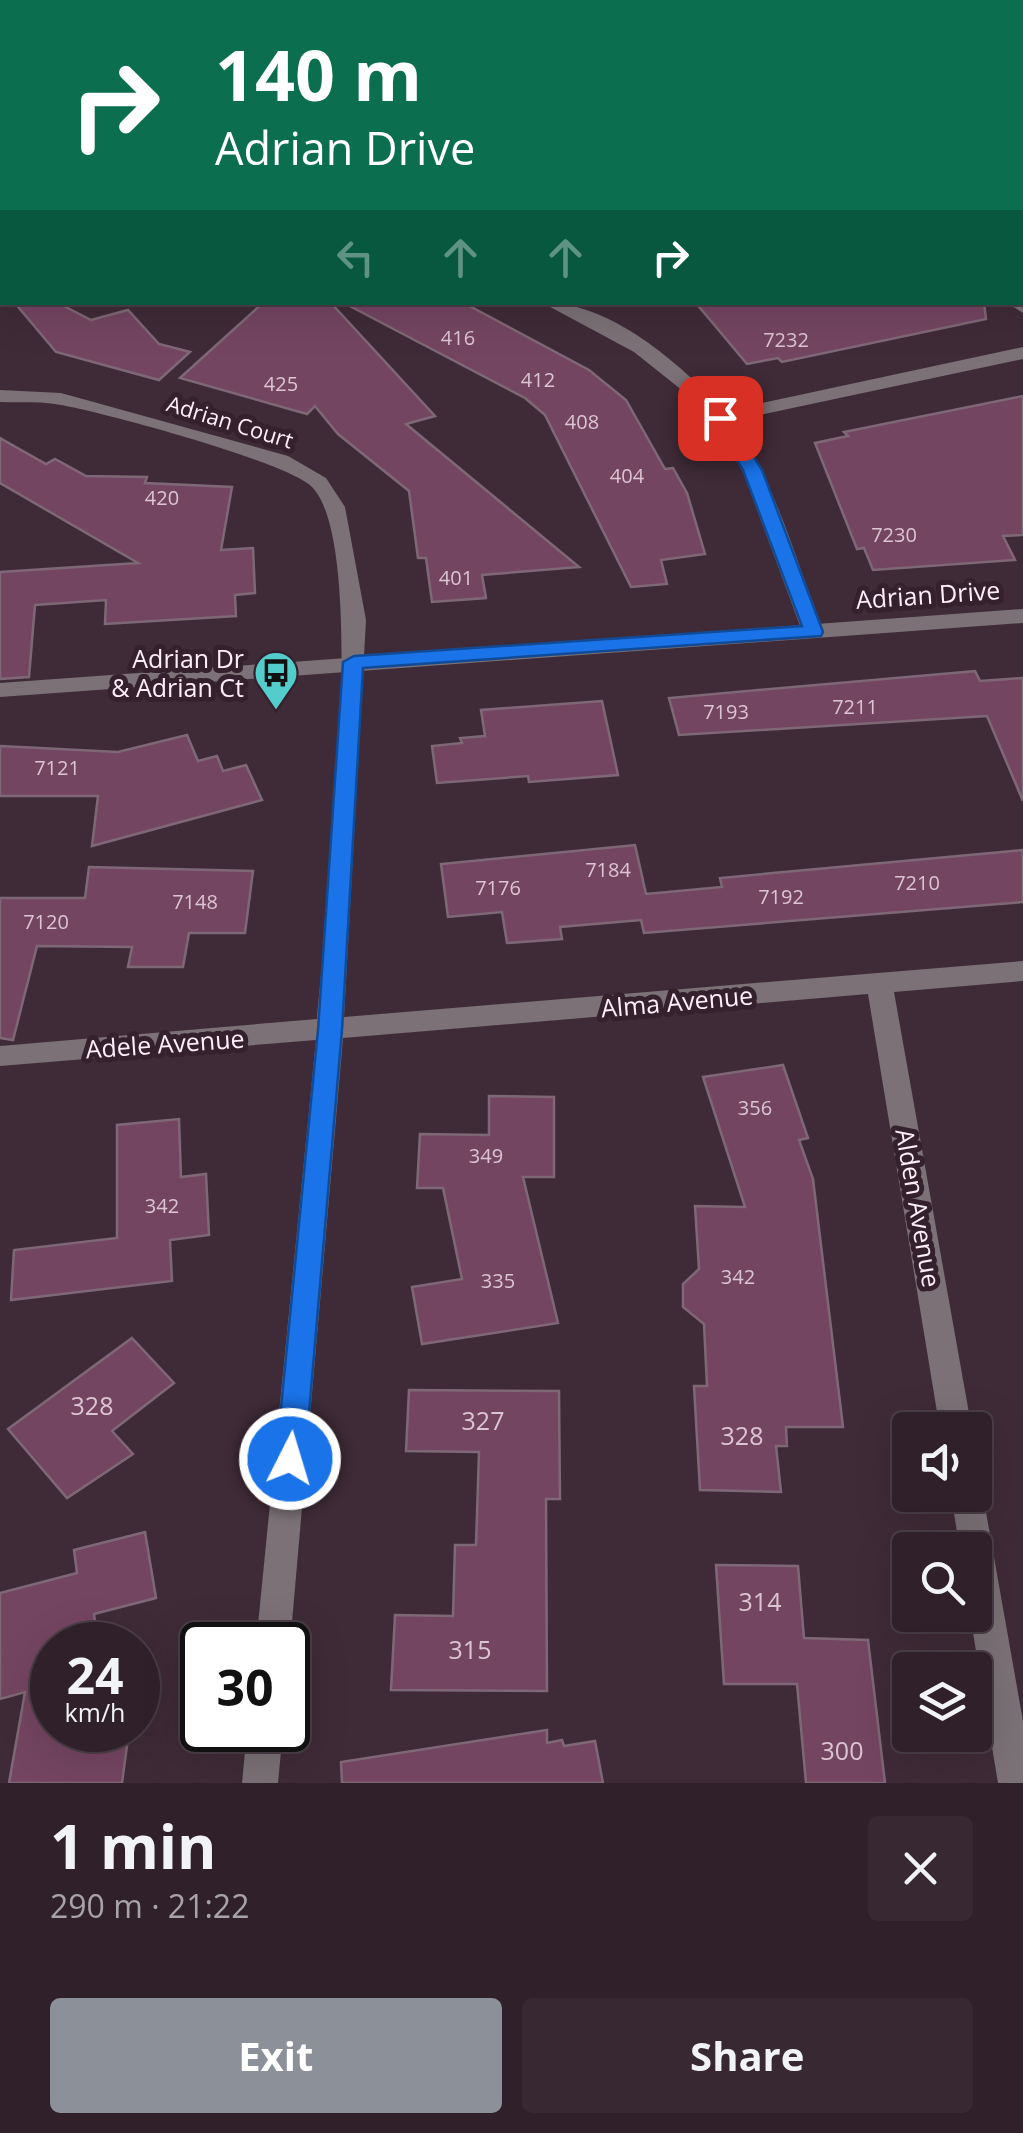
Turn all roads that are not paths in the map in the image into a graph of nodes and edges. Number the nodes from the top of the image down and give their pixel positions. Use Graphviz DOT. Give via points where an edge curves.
graph roads {
  1 [pos="558,305"];
  2 [pos="1023,353"];
  3 [pos="0,396"];
  4 [pos="720,418"];
  5 [pos="1023,616"];
  6 [pos="814,632"];
  7 [pos="354,662"];
  8 [pos="0,690"];
  9 [pos="1023,972"];
  10 [pos="880,986"];
  11 [pos="330,1030"];
  12 [pos="0,1056"];
  13 [pos="953,1412"];
  14 [pos="970,1512"];
  15 [pos="275,1622"];
  16 [pos="263,1752"];
  17 [pos="260,1783"];
  18 [pos="1016,1783"];
  1 -- 4 [label="street" via="662,362"];
  2 -- 4 [label="street"];
  3 -- 7 [label="street, Adrian Court" via="61,400 240,447 318,482 335,507 347,559"];
  4 -- 6 [label="street" via="752,470"];
  5 -- 6 [label="street, Adrian Drive"];
  6 -- 7 [label="street, Adrian Drive"];
  7 -- 8 [label="street, Adrian Drive"];
  7 -- 11 [label="street, Adrian Court"];
  9 -- 10 [label="street, Alma Avenue"];
  10 -- 11 [label="street, Alma Avenue"];
  10 -- 13 [label="street, Alden Avenue"];
  11 -- 12 [label="street, Adele Avenue"];
  11 -- 15 [label="street, Adrian Court"];
  14 -- 18 [label="street"];
  16 -- 17 [label="street"];
}
